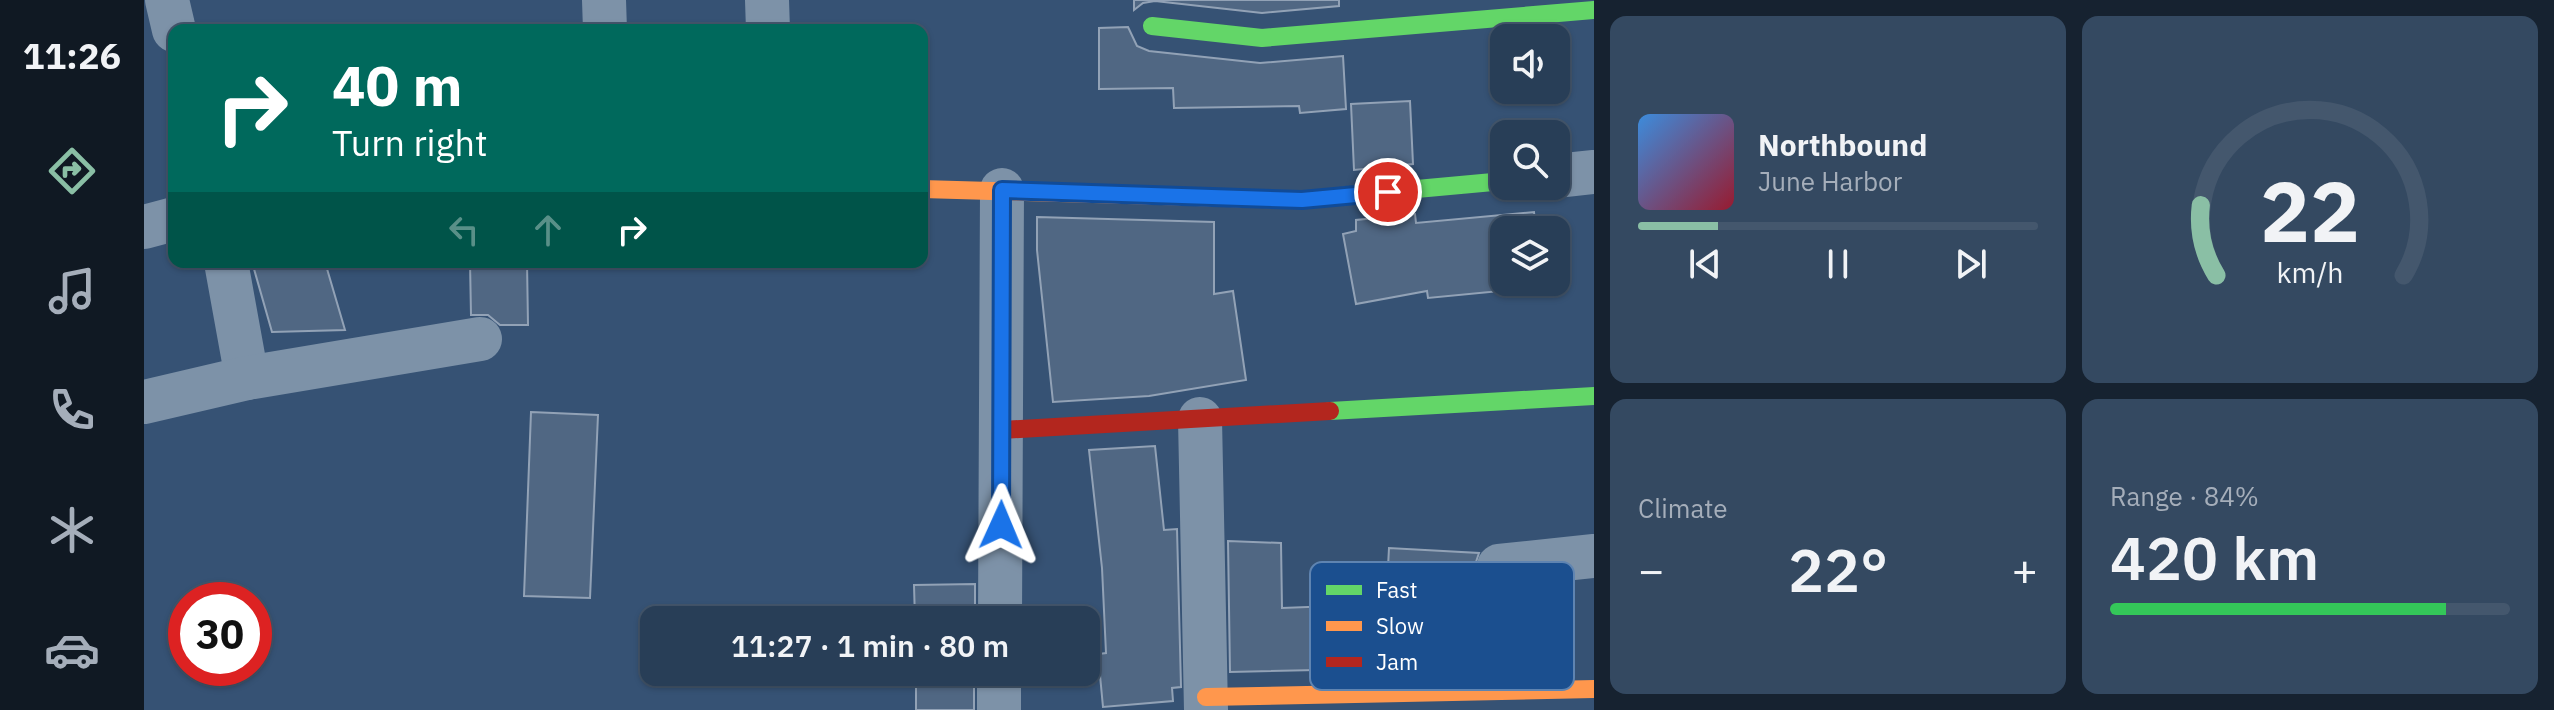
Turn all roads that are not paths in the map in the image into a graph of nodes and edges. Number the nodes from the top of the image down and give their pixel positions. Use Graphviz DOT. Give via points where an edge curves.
graph roads {
  1 [pos="167,0"];
  2 [pos="604,0"];
  3 [pos="767,0"];
  4 [pos="1594,10"];
  5 [pos="173,24"];
  6 [pos="605,24"];
  7 [pos="768,24"];
  8 [pos="1152,26"];
  9 [pos="1594,172"];
  10 [pos="1570,175"];
  11 [pos="1490,182"];
  12 [pos="928,189"];
  13 [pos="1002,190"];
  14 [pos="168,221"];
  15 [pos="144,227"];
  16 [pos="227,268"];
  17 [pos="480,339"];
  18 [pos="247,378"];
  19 [pos="1594,396"];
  20 [pos="144,402"];
  21 [pos="1200,419"];
  22 [pos="1002,430"];
  23 [pos="1594,556"];
  24 [pos="1537,562"];
  25 [pos="1000,606"];
  26 [pos="999,686"];
  27 [pos="1594,689"];
  28 [pos="1566,690"];
  29 [pos="1574,690"];
  30 [pos="1206,703"];
  31 [pos="999,710"];
  1 -- 5 [label="street"];
  2 -- 6 [label="street"];
  3 -- 7 [label="street"];
  4 -- 8 [label="street" via="1262,38"];
  9 -- 10 [label="street"];
  11 -- 13 [label="street" via="1302,200"];
  12 -- 13 [label="street"];
  13 -- 22 [label="street"];
  14 -- 15 [label="street"];
  16 -- 18 [label="street"];
  17 -- 18 [label="street"];
  18 -- 20 [label="street"];
  19 -- 21 [label="street"];
  21 -- 22 [label="street"];
  21 -- 30 [label="street"];
  22 -- 25 [label="street"];
  23 -- 24 [label="street"];
  26 -- 31 [label="street"];
  27 -- 29 [label="street"];
  28 -- 30 [label="street"];
}
